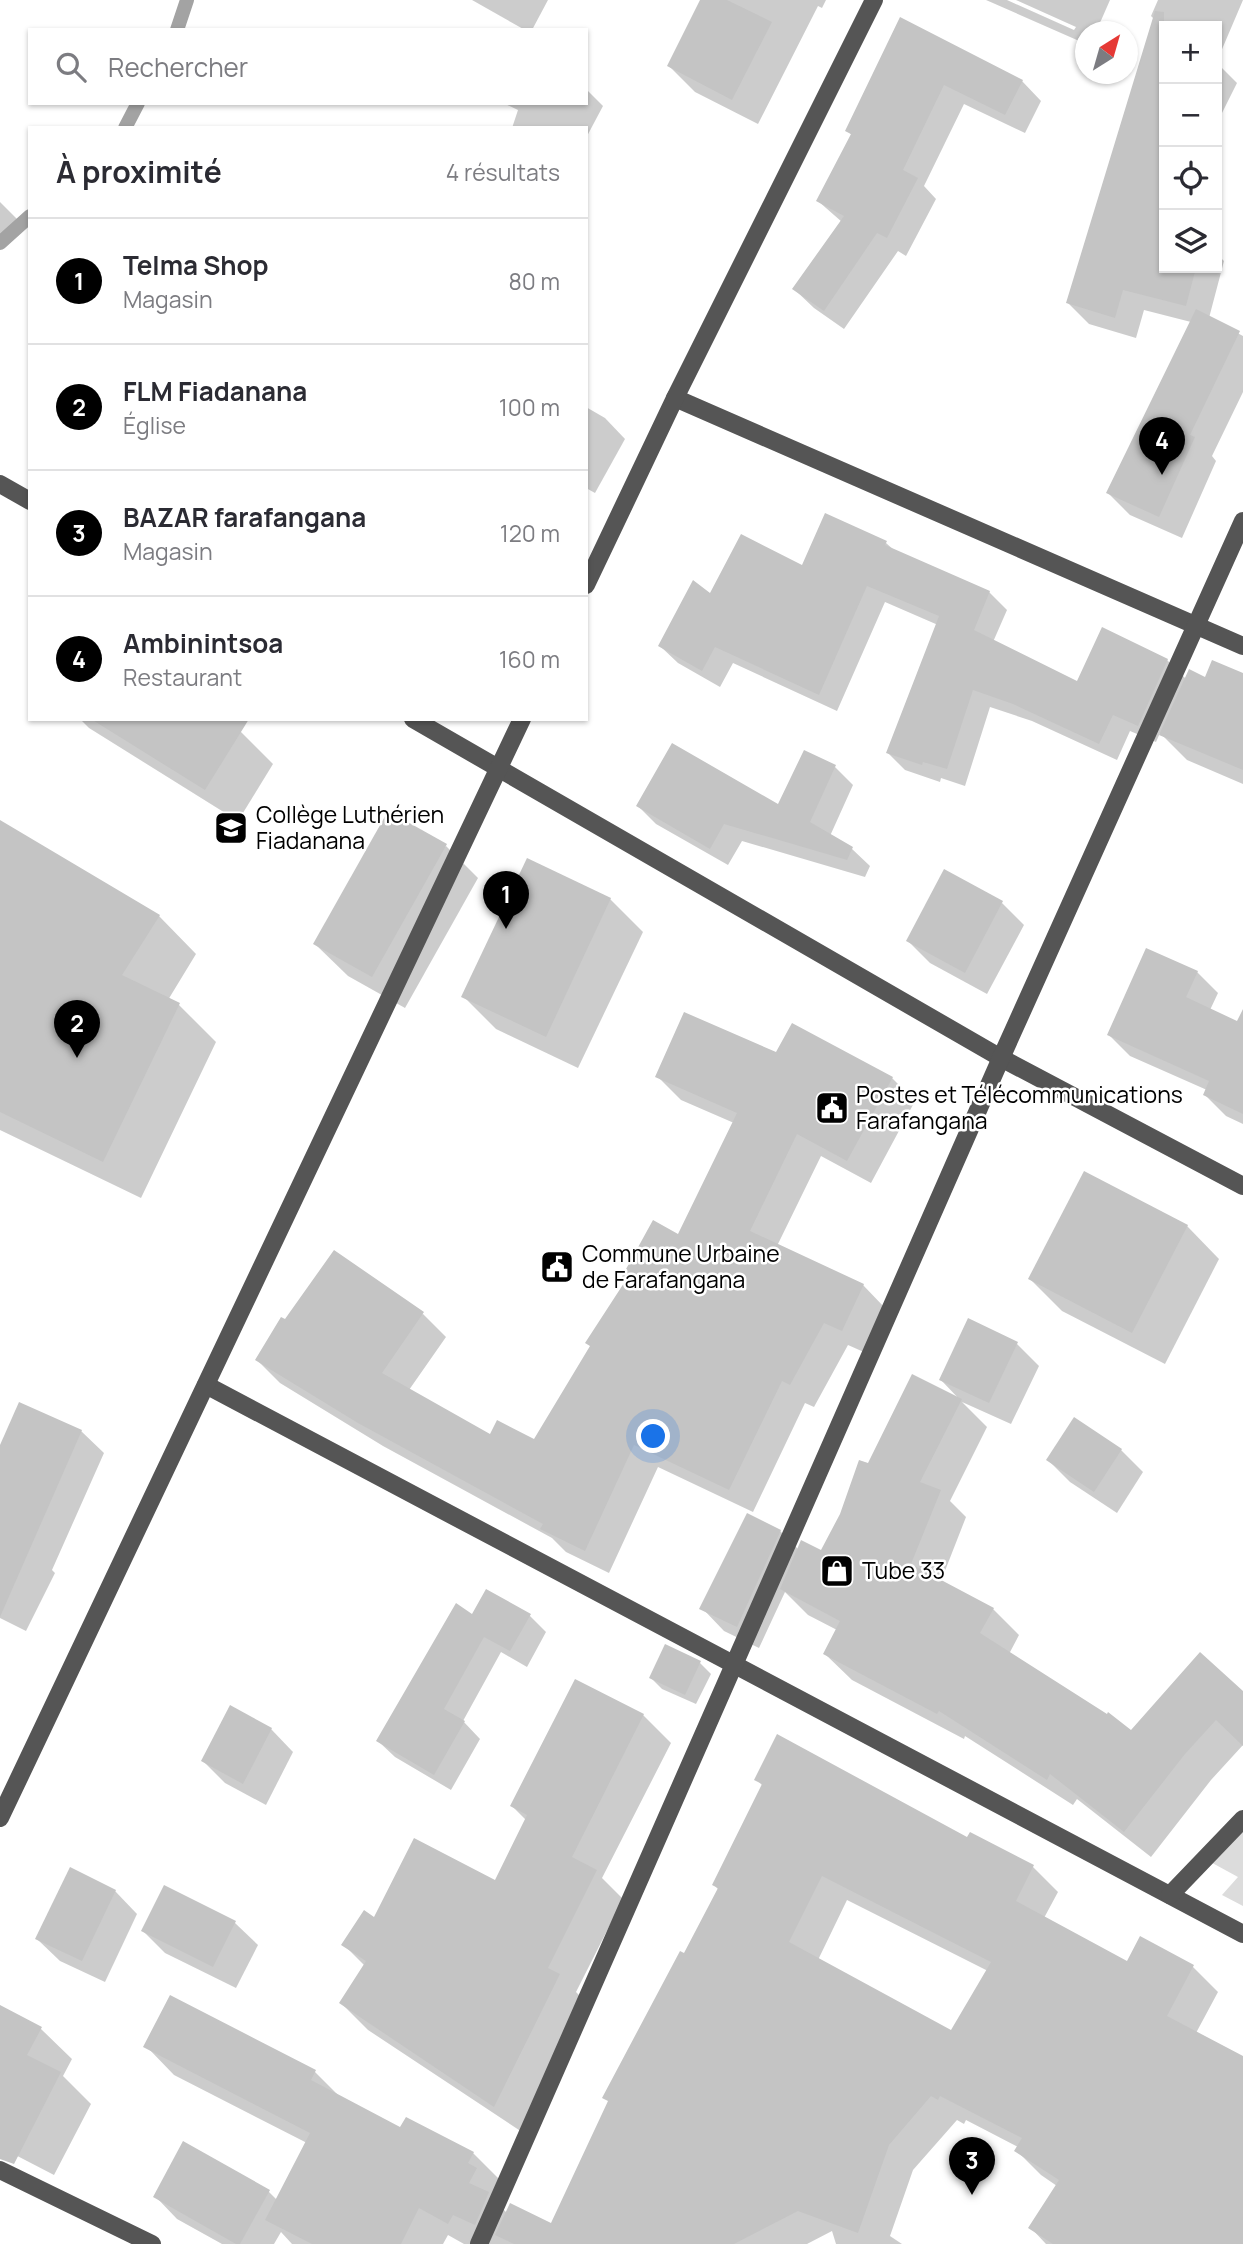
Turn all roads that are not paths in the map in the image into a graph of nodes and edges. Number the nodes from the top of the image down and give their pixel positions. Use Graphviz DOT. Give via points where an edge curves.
graph roads {
  1 [pos="874,0"];
  2 [pos="675,398"];
  3 [pos="0,484"];
  4 [pos="28,500"];
  5 [pos="1243,521"];
  6 [pos="588,581"];
  7 [pos="1195,625"];
  8 [pos="1243,646"];
  9 [pos="417,721"];
  10 [pos="521,721"];
  11 [pos="499,768"];
  12 [pos="1001,1058"];
  13 [pos="1243,1186"];
  14 [pos="206,1385"];
  15 [pos="735,1665"];
  16 [pos="0,1818"];
  17 [pos="1243,1819"];
  18 [pos="1170,1895"];
  19 [pos="1243,1934"];
  20 [pos="0,2169"];
  21 [pos="152,2244"];
  22 [pos="479,2244"];
  1 -- 2 [label="street"];
  2 -- 6 [label="street"];
  2 -- 7 [label="street"];
  3 -- 4 [label="street"];
  5 -- 7 [label="street"];
  7 -- 8 [label="street"];
  7 -- 12 [label="street"];
  9 -- 11 [label="street"];
  10 -- 11 [label="street"];
  11 -- 12 [label="street"];
  11 -- 14 [label="street"];
  12 -- 13 [label="street"];
  12 -- 15 [label="street"];
  14 -- 15 [label="street"];
  14 -- 16 [label="street"];
  15 -- 18 [label="street"];
  15 -- 22 [label="street"];
  17 -- 18 [label="street"];
  18 -- 19 [label="street"];
  20 -- 21 [label="street"];
}
